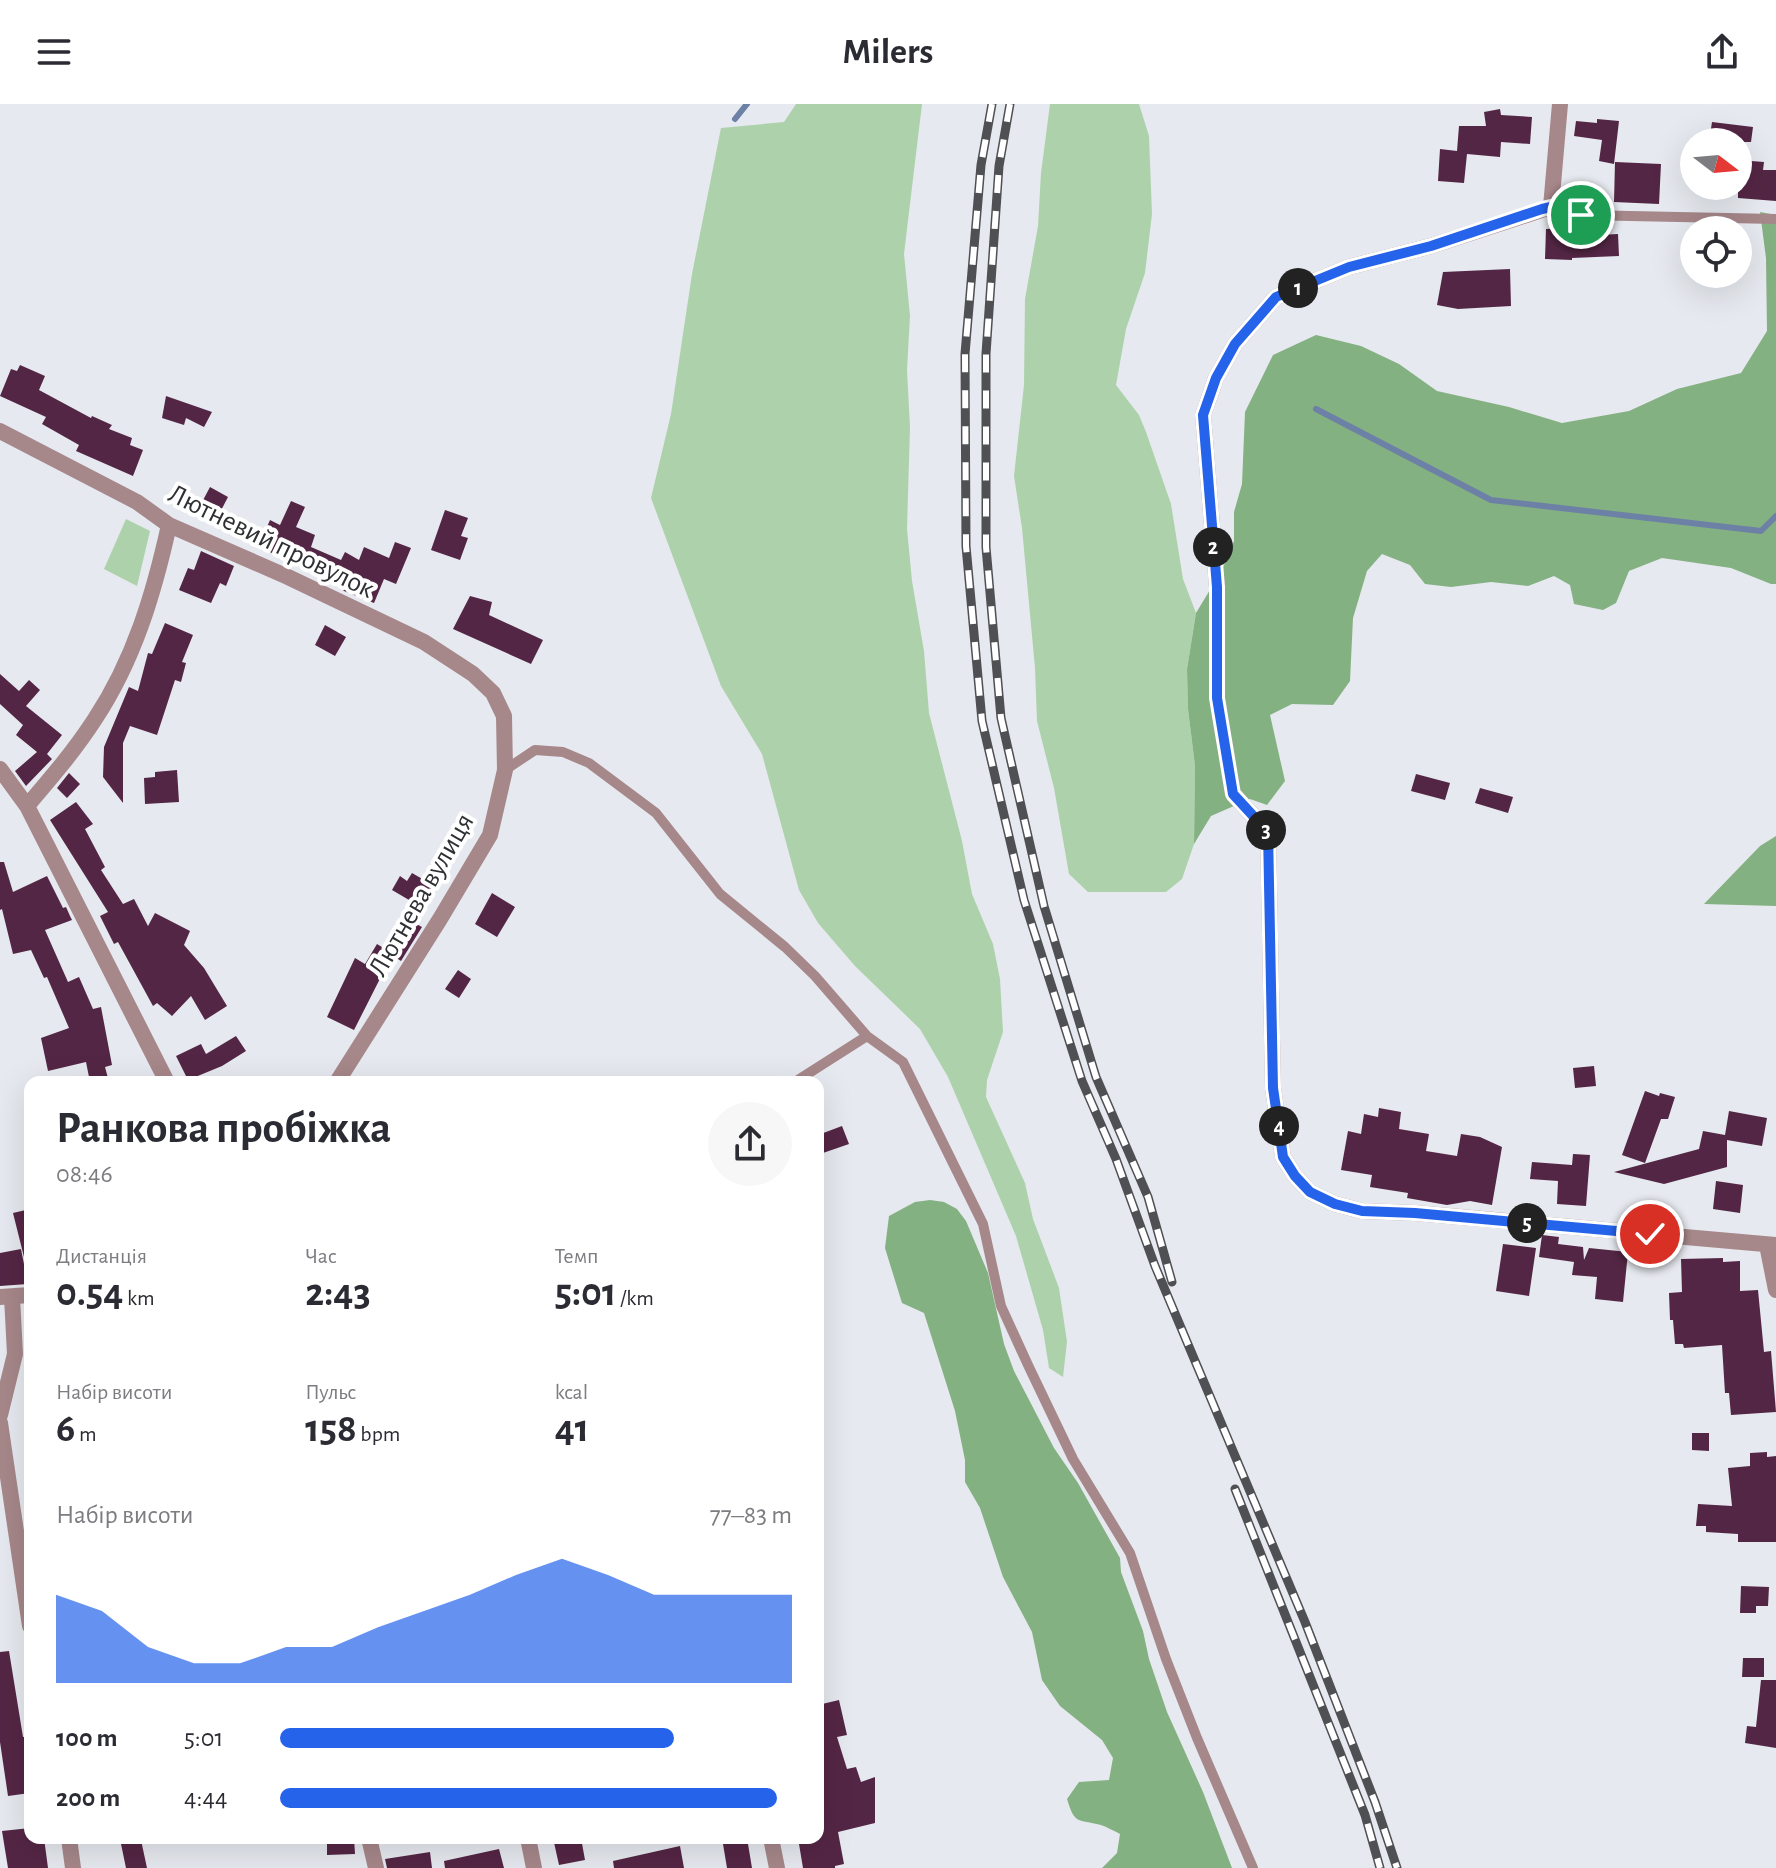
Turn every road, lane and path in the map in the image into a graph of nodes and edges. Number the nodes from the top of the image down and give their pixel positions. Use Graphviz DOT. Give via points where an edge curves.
graph roads {
  1 [pos="1560,104"];
  2 [pos="1551,207"];
  3 [pos="1776,219"];
  4 [pos="0,431"];
  5 [pos="169,525"];
  6 [pos="504,716"];
  7 [pos="0,769"];
  8 [pos="505,770"];
  9 [pos="27,806"];
  10 [pos="867,1036"];
  11 [pos="164,1076"];
  12 [pos="341,1076"];
  13 [pos="804,1076"];
  14 [pos="1771,1245"];
  15 [pos="1776,1290"];
  16 [pos="6,1297"];
  17 [pos="0,1415"];
  18 [pos="0,1423"];
  19 [pos="24,1585"];
  20 [pos="70,1844"];
  21 [pos="370,1844"];
  22 [pos="529,1844"];
  23 [pos="772,1844"];
  24 [pos="73,1868"];
  25 [pos="376,1868"];
  26 [pos="534,1868"];
  27 [pos="777,1868"];
  28 [pos="1253,1868"];
  1 -- 2 [label="street"];
  2 -- 3 [label="lane" via="1581,215"];
  2 -- 14 [label="street" via="1349,267 1276,297 1235,344 1203,415 1217,587 1217,698 1233,794 1268,832 1273,1088 1283,1157 1310,1192 1362,1211"];
  4 -- 5 [label="street, Лютневий провулок" via="137,502"];
  5 -- 6 [label="street, Лютневий провулок" via="424,642 473,674 493,693"];
  5 -- 9 [label="street" via="146,614 125,663 96,719"];
  6 -- 8 [label="street, Лютнева вулиця"];
  7 -- 9 [label="street"];
  8 -- 10 [label="lane" via="535,750 563,752 589,763 656,813 720,894 785,947"];
  8 -- 12 [label="street, Лютнева вулиця" via="490,835"];
  9 -- 11 [label="street"];
  10 -- 13 [label="lane"];
  10 -- 28 [label="lane" via="903,1062 978,1213 1001,1306 1073,1459 1130,1553 1191,1725"];
  14 -- 15 [label="street"];
  16 -- 17 [label="street" via="15,1354"];
  18 -- 19 [label="street"];
  20 -- 24 [label="street"];
  21 -- 25 [label="street"];
  22 -- 26 [label="street"];
  23 -- 27 [label="street"];
}
